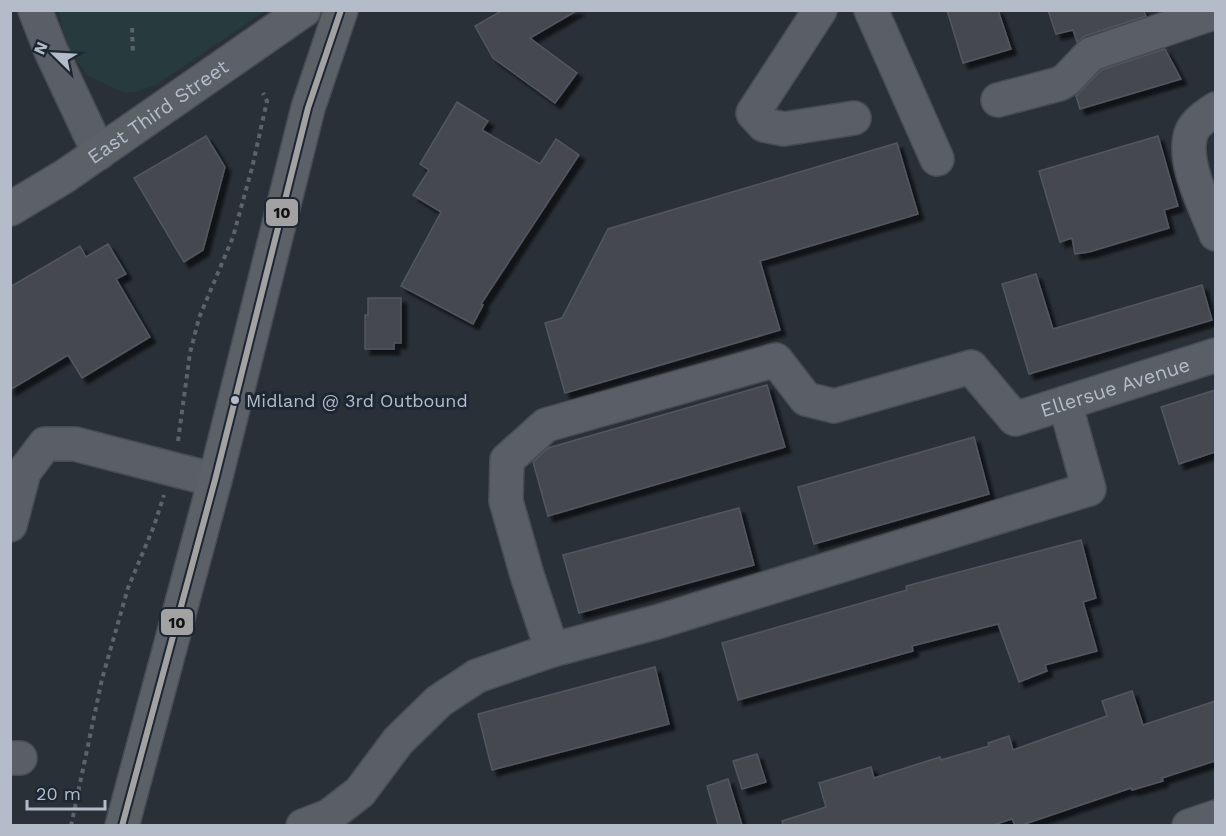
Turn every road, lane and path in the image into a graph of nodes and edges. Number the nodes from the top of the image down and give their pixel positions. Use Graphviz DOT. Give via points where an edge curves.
graph roads {
  1 [pos="35,10"];
  2 [pos="303,10"];
  3 [pos="341,10"];
  4 [pos="820,10"];
  5 [pos="871,10"];
  6 [pos="1215,12"];
  7 [pos="1173,18"];
  8 [pos="132,28"];
  9 [pos="133,54"];
  10 [pos="262,93"];
  11 [pos="998,100"];
  12 [pos="1215,109"];
  13 [pos="854,118"];
  14 [pos="99,153"];
  15 [pos="937,159"];
  16 [pos="10,209"];
  17 [pos="1215,234"];
  18 [pos="1215,355"];
  19 [pos="1065,403"];
  20 [pos="178,443"];
  21 [pos="215,480"];
  22 [pos="166,488"];
  23 [pos="10,525"];
  24 [pos="552,650"];
  25 [pos="1215,817"];
  26 [pos="71,825"];
  27 [pos="122,825"];
  28 [pos="303,825"];
  29 [pos="1189,825"];
  1 -- 14 [label="street"];
  2 -- 14 [label="main road, East Third Street"];
  3 -- 21 [label="main road" via="308,108"];
  4 -- 13 [label="street" via="753,113 764,125 784,129"];
  5 -- 15 [label="street"];
  6 -- 7 [label="street"];
  7 -- 11 [label="street" via="1091,54 1059,84"];
  8 -- 9 [label="path"];
  10 -- 20 [label="path" via="267,101 233,237 199,318 190,353"];
  12 -- 17 [label="street" via="1198,122 1188,146 1191,168"];
  14 -- 16 [label="main road, East Third Street"];
  18 -- 19 [label="street, Ellersue Avenue"];
  19 -- 24 [label="street" via="1089,489 657,622"];
  19 -- 24 [label="street, Ellersue Avenue" via="1015,418 971,367 834,406 806,399 776,360 546,425 507,460 506,501"];
  21 -- 23 [label="street" via="75,444 45,444 24,472"];
  21 -- 27 [label="main road"];
  22 -- 26 [label="path" via="128,588 102,679"];
  24 -- 28 [label="street" via="477,676 439,700 398,741 360,792 329,816"];
  25 -- 29 [label="street"];
}
